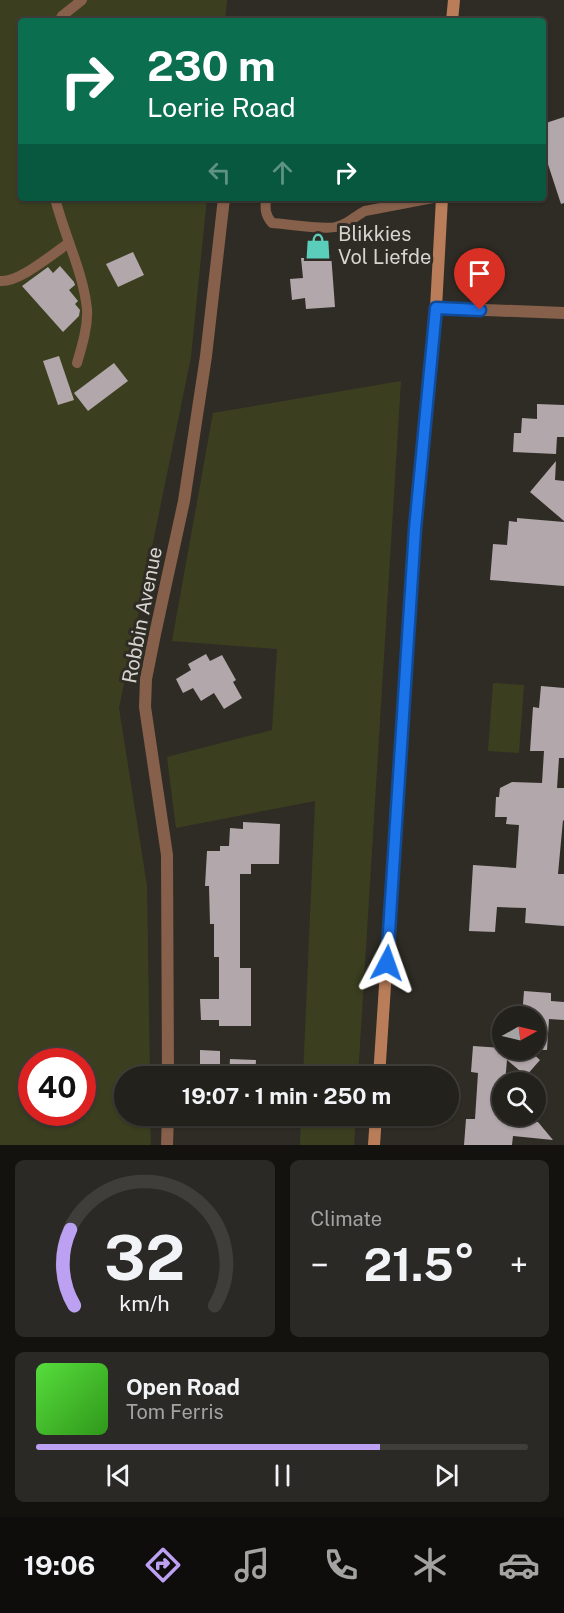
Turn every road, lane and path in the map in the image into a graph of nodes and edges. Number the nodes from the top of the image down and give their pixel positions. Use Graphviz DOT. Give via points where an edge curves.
graph roads {
  1 [pos="82,0"];
  2 [pos="454,0"];
  3 [pos="61,18"];
  4 [pos="452,18"];
  5 [pos="56,201"];
  6 [pos="224,201"];
  7 [pos="266,201"];
  8 [pos="418,201"];
  9 [pos="442,201"];
  10 [pos="69,243"];
  11 [pos="0,281"];
  12 [pos="436,308"];
  13 [pos="564,313"];
  14 [pos="77,363"];
  15 [pos="168,1066"];
  16 [pos="380,1066"];
  17 [pos="168,1126"];
  18 [pos="375,1126"];
  19 [pos="167,1145"];
  20 [pos="374,1145"];
  1 -- 3 [label="lane"];
  2 -- 4 [label="street"];
  5 -- 10 [label="lane"];
  6 -- 15 [label="street, Robbin Avenue" via="184,501 146,679 145,707 167,855"];
  7 -- 8 [label="lane" via="267,217 272,223 334,228 365,211"];
  9 -- 12 [label="street"];
  10 -- 11 [label="lane" via="23,274 8,282"];
  10 -- 14 [label="lane" via="87,310 85,337"];
  12 -- 13 [label="street"];
  12 -- 16 [label="street" via="415,529"];
  17 -- 19 [label="street"];
  18 -- 20 [label="street"];
}
